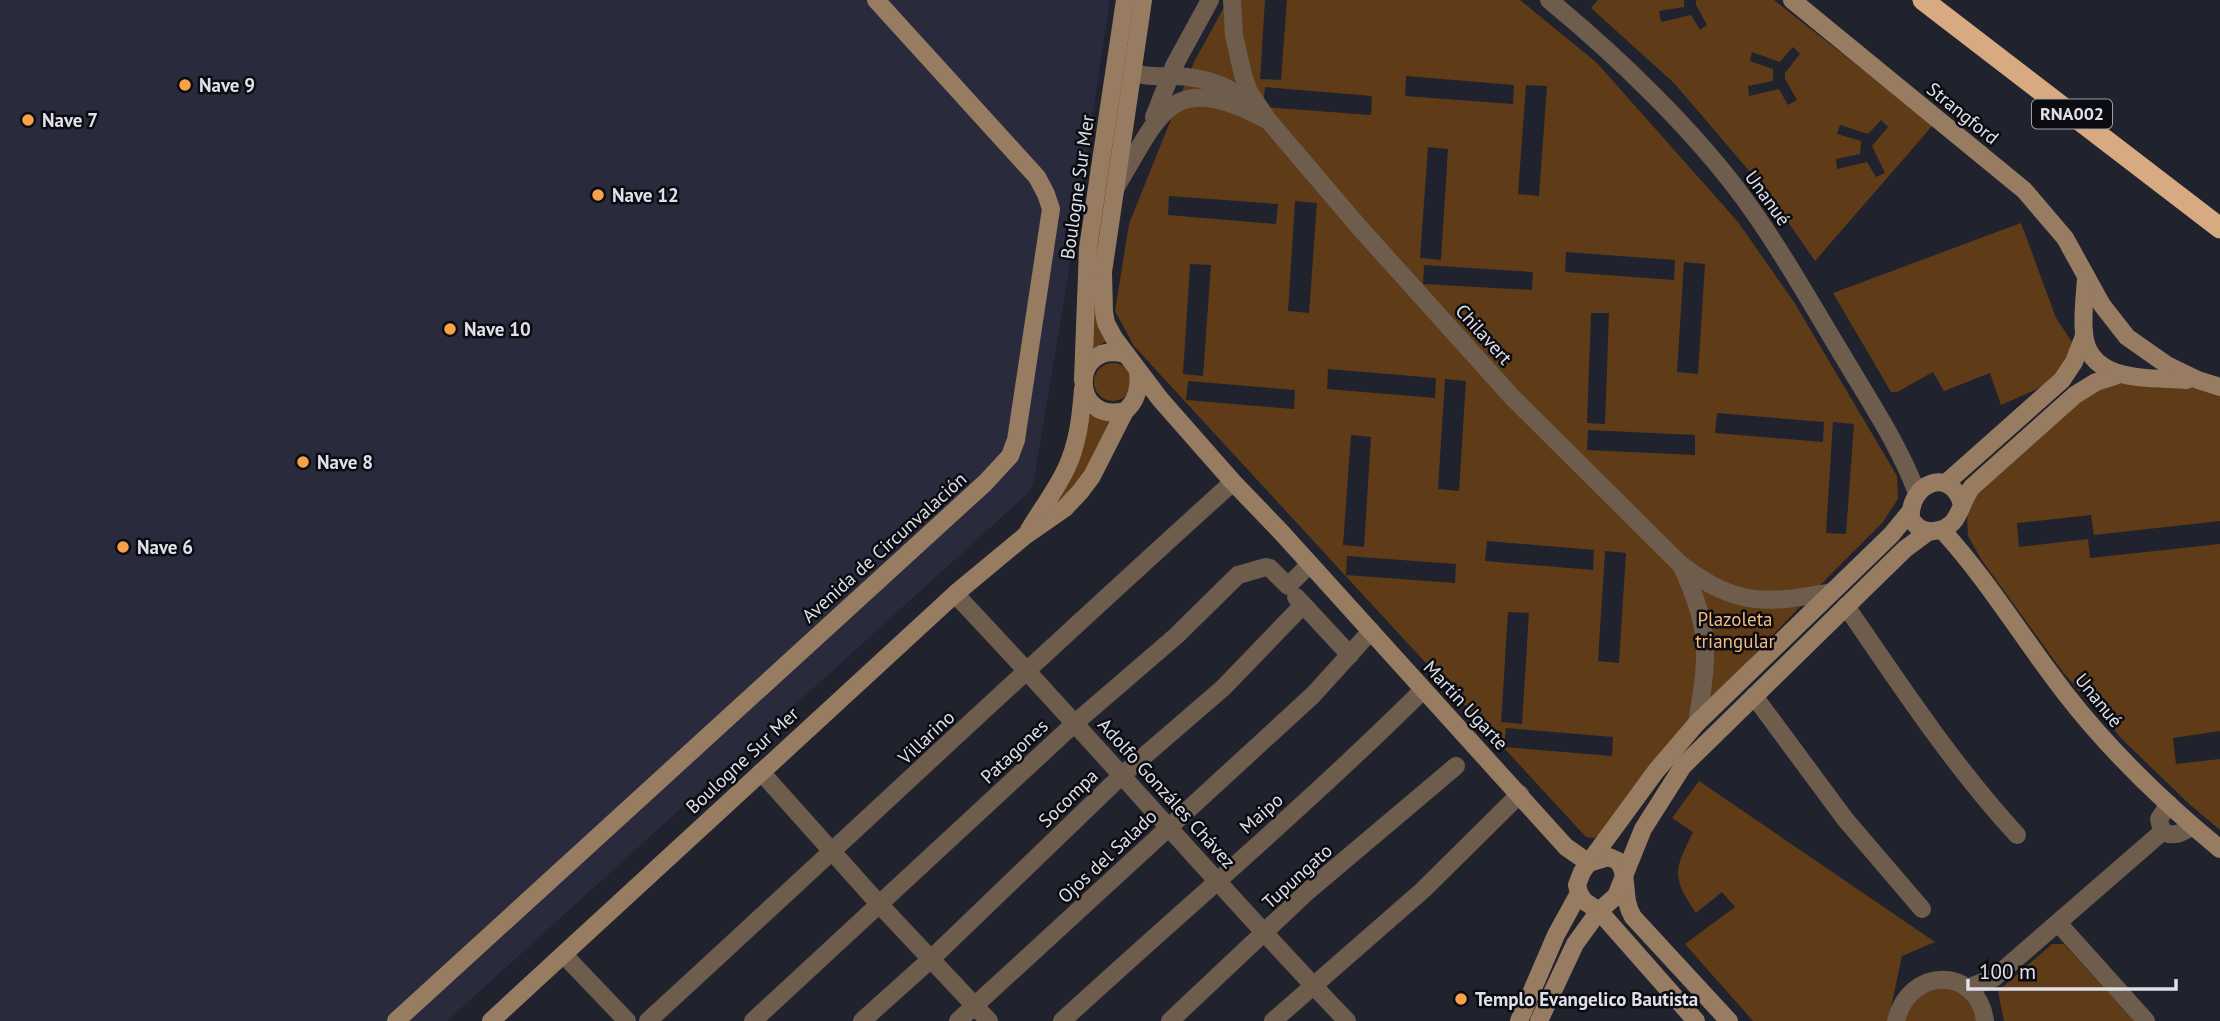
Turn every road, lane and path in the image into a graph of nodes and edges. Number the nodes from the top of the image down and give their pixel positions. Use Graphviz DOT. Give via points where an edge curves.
graph roads {
  1 [pos="876,0"];
  2 [pos="1125,0"];
  3 [pos="1143,0"];
  4 [pos="1210,0"];
  5 [pos="1232,0"];
  6 [pos="1549,0"];
  7 [pos="1791,0"];
  8 [pos="1923,0"];
  9 [pos="1132,71"];
  10 [pos="1171,76"];
  11 [pos="1268,120"];
  12 [pos="1149,129"];
  13 [pos="1114,190"];
  14 [pos="2220,228"];
  15 [pos="2086,278"];
  16 [pos="2084,336"];
  17 [pos="1125,354"];
  18 [pos="1138,371"];
  19 [pos="2118,375"];
  20 [pos="2198,380"];
  21 [pos="1083,384"];
  22 [pos="2220,387"];
  23 [pos="1160,399"];
  24 [pos="1127,409"];
  25 [pos="1233,482"];
  26 [pos="1932,486"];
  27 [pos="1960,511"];
  28 [pos="1910,512"];
  29 [pos="1935,531"];
  30 [pos="1026,535"];
  31 [pos="1967,558"];
  32 [pos="1310,564"];
  33 [pos="1680,564"];
  34 [pos="1288,586"];
  35 [pos="1832,592"];
  36 [pos="955,594"];
  37 [pos="1303,606"];
  38 [pos="1846,606"];
  39 [pos="1371,631"];
  40 [pos="1350,655"];
  41 [pos="1028,671"];
  42 [pos="1423,690"];
  43 [pos="1754,695"];
  44 [pos="1075,723"];
  45 [pos="1697,723"];
  46 [pos="1456,766"];
  47 [pos="761,772"];
  48 [pos="1121,776"];
  49 [pos="1520,794"];
  50 [pos="2169,804"];
  51 [pos="2193,825"];
  52 [pos="1170,827"];
  53 [pos="2162,832"];
  54 [pos="2017,835"];
  55 [pos="2220,849"];
  56 [pos="833,853"];
  57 [pos="1589,863"];
  58 [pos="1625,878"];
  59 [pos="1217,879"];
  60 [pos="1578,893"];
  61 [pos="879,904"];
  62 [pos="1922,909"];
  63 [pos="1599,911"];
  64 [pos="2058,923"];
  65 [pos="1266,933"];
  66 [pos="564,955"];
  67 [pos="931,959"];
  68 [pos="1994,978"];
  69 [pos="1312,985"];
  70 [pos="1967,988"];
  71 [pos="975,1006"];
  72 [pos="1985,1019"];
  73 [pos="396,1021"];
  74 [pos="491,1021"];
  75 [pos="627,1021"];
  76 [pos="648,1021"];
  77 [pos="753,1021"];
  78 [pos="862,1021"];
  79 [pos="958,1021"];
  80 [pos="989,1021"];
  81 [pos="1062,1021"];
  82 [pos="1170,1021"];
  83 [pos="1273,1021"];
  84 [pos="1346,1021"];
  85 [pos="1519,1021"];
  86 [pos="1539,1021"];
  87 [pos="1696,1021"];
  88 [pos="1729,1021"];
  89 [pos="1896,1021"];
  90 [pos="2146,1021"];
  1 -- 73 [label="street, Avenida de Circunvalación" via="1037,177 1051,209 1010,456"];
  2 -- 21 [label="street, Boulogne Sur Mer" via="1088,248"];
  3 -- 9 [label="street, Boulogne Sur Mer"];
  4 -- 10 [label="street"];
  5 -- 11 [label="street" via="1243,75"];
  6 -- 26 [label="street, Unanué" via="1677,120 1744,199 1905,459"];
  7 -- 15 [label="street, Strangford" via="2024,190 2065,238"];
  8 -- 14 [label="highway, RNA002"];
  9 -- 10 [label="street"];
  9 -- 13 [label="street, Boulogne Sur Mer"];
  10 -- 11 [label="street" via="1233,89"];
  10 -- 12 [label="street"];
  11 -- 12 [label="street" via="1227,101 1193,97 1170,106"];
  11 -- 33 [label="street, Chilavert" via="1512,397"];
  12 -- 13 [label="street"];
  13 -- 17 [label="street, Boulogne Sur Mer" via="1103,272 1104,312"];
  15 -- 16 [label="street, Strangford"];
  15 -- 20 [label="street, Strangford" via="2127,337"];
  16 -- 19 [label="street" via="2097,363"];
  16 -- 26 [label="street" via="2062,380"];
  17 -- 18 [label="street, Martín Ugarte"];
  17 -- 21 [label="street" via="1115,351 1096,356"];
  18 -- 23 [label="street, Martín Ugarte"];
  18 -- 24 [label="street" via="1138,390"];
  19 -- 20 [label="street, Strangford"];
  19 -- 27 [label="street" via="2075,395 1972,487"];
  20 -- 22 [label="street, Strangford"];
  21 -- 24 [label="street" via="1087,398 1100,410"];
  21 -- 30 [label="street, Boulogne Sur Mer" via="1072,452"];
  23 -- 24 [label="street" via="1150,398"];
  23 -- 25 [label="street, Martín Ugarte"];
  24 -- 30 [label="street, Boulogne Sur Mer" via="1080,492"];
  25 -- 32 [label="street, Martín Ugarte"];
  25 -- 41 [label="street, Villarino"];
  26 -- 27 [label="street" via="1956,491"];
  26 -- 28 [label="street"];
  27 -- 29 [label="street"];
  27 -- 31 [label="street, Unanué"];
  28 -- 29 [label="street" via="1914,525"];
  28 -- 35 [label="street"];
  29 -- 31 [label="street, Unanué"];
  29 -- 38 [label="street" via="1905,549"];
  30 -- 36 [label="street, Boulogne Sur Mer"];
  31 -- 50 [label="street, Unanué" via="2106,743"];
  32 -- 34 [label="street"];
  32 -- 39 [label="street, Martín Ugarte"];
  33 -- 35 [label="street, Chilavert" via="1702,581 1743,598 1777,600"];
  33 -- 45 [label="street, Chilavert" via="1694,593 1705,635 1705,677"];
  34 -- 37 [label="street"];
  34 -- 44 [label="street, Patagones" via="1266,567 1238,575"];
  35 -- 45 [label="street"];
  36 -- 41 [label="street, Adolfo Gonzáles Chávez"];
  36 -- 47 [label="street, Boulogne Sur Mer"];
  37 -- 40 [label="street"];
  37 -- 48 [label="street, Socompa" via="1223,688"];
  38 -- 43 [label="street"];
  38 -- 54 [label="street" via="1940,743"];
  39 -- 40 [label="street, Ojos del Salado"];
  39 -- 42 [label="street, Martín Ugarte"];
  40 -- 52 [label="street, Ojos del Salado"];
  41 -- 44 [label="street, Adolfo Gonzáles Chávez"];
  41 -- 56 [label="street, Villarino"];
  42 -- 49 [label="street, Martín Ugarte"];
  42 -- 59 [label="street, Maipo" via="1341,771"];
  43 -- 58 [label="street" via="1684,766 1643,829"];
  43 -- 62 [label="street" via="1845,819"];
  44 -- 48 [label="street, Adolfo Gonzáles Chávez"];
  44 -- 61 [label="street, Patagones"];
  45 -- 57 [label="street"];
  46 -- 65 [label="street, Tupungato" via="1308,891"];
  47 -- 56 [label="street"];
  47 -- 66 [label="street, Boulogne Sur Mer"];
  48 -- 52 [label="street, Adolfo Gonzáles Chávez"];
  48 -- 67 [label="street, Socompa"];
  49 -- 57 [label="street, Martín Ugarte" via="1566,847"];
  49 -- 69 [label="street" via="1423,890"];
  50 -- 51 [label="street, Unanué"];
  50 -- 53 [label="street" via="2159,819"];
  51 -- 53 [label="street" via="2178,834"];
  51 -- 55 [label="street, Unanué"];
  52 -- 59 [label="street, Adolfo Gonzáles Chávez"];
  52 -- 71 [label="street, Ojos del Salado"];
  53 -- 64 [label="street"];
  56 -- 61 [label="street"];
  56 -- 76 [label="street, Villarino"];
  57 -- 58 [label="street" via="1613,859"];
  57 -- 60 [label="street" via="1577,885"];
  58 -- 63 [label="street" via="1616,896"];
  58 -- 88 [label="street" via="1626,903 1633,917"];
  59 -- 65 [label="street, Adolfo Gonzáles Chávez"];
  59 -- 81 [label="street, Maipo"];
  60 -- 63 [label="street"];
  60 -- 85 [label="street"];
  61 -- 67 [label="street"];
  61 -- 77 [label="street, Patagones"];
  63 -- 86 [label="street" via="1575,944"];
  63 -- 87 [label="street"];
  64 -- 68 [label="street"];
  64 -- 90 [label="street"];
  65 -- 69 [label="street, Adolfo Gonzáles Chávez"];
  65 -- 82 [label="street, Tupungato"];
  66 -- 74 [label="street, Boulogne Sur Mer"];
  66 -- 75 [label="street"];
  67 -- 71 [label="street"];
  67 -- 78 [label="street, Socompa"];
  68 -- 70 [label="street"];
  68 -- 72 [label="street"];
  69 -- 83 [label="street"];
  69 -- 84 [label="street, Adolfo Gonzáles Chávez"];
  70 -- 72 [label="street" via="1979,1001"];
  70 -- 89 [label="street" via="1955,982 1929,981 1907,996"];
  71 -- 79 [label="street, Ojos del Salado"];
  71 -- 80 [label="street"];
}
